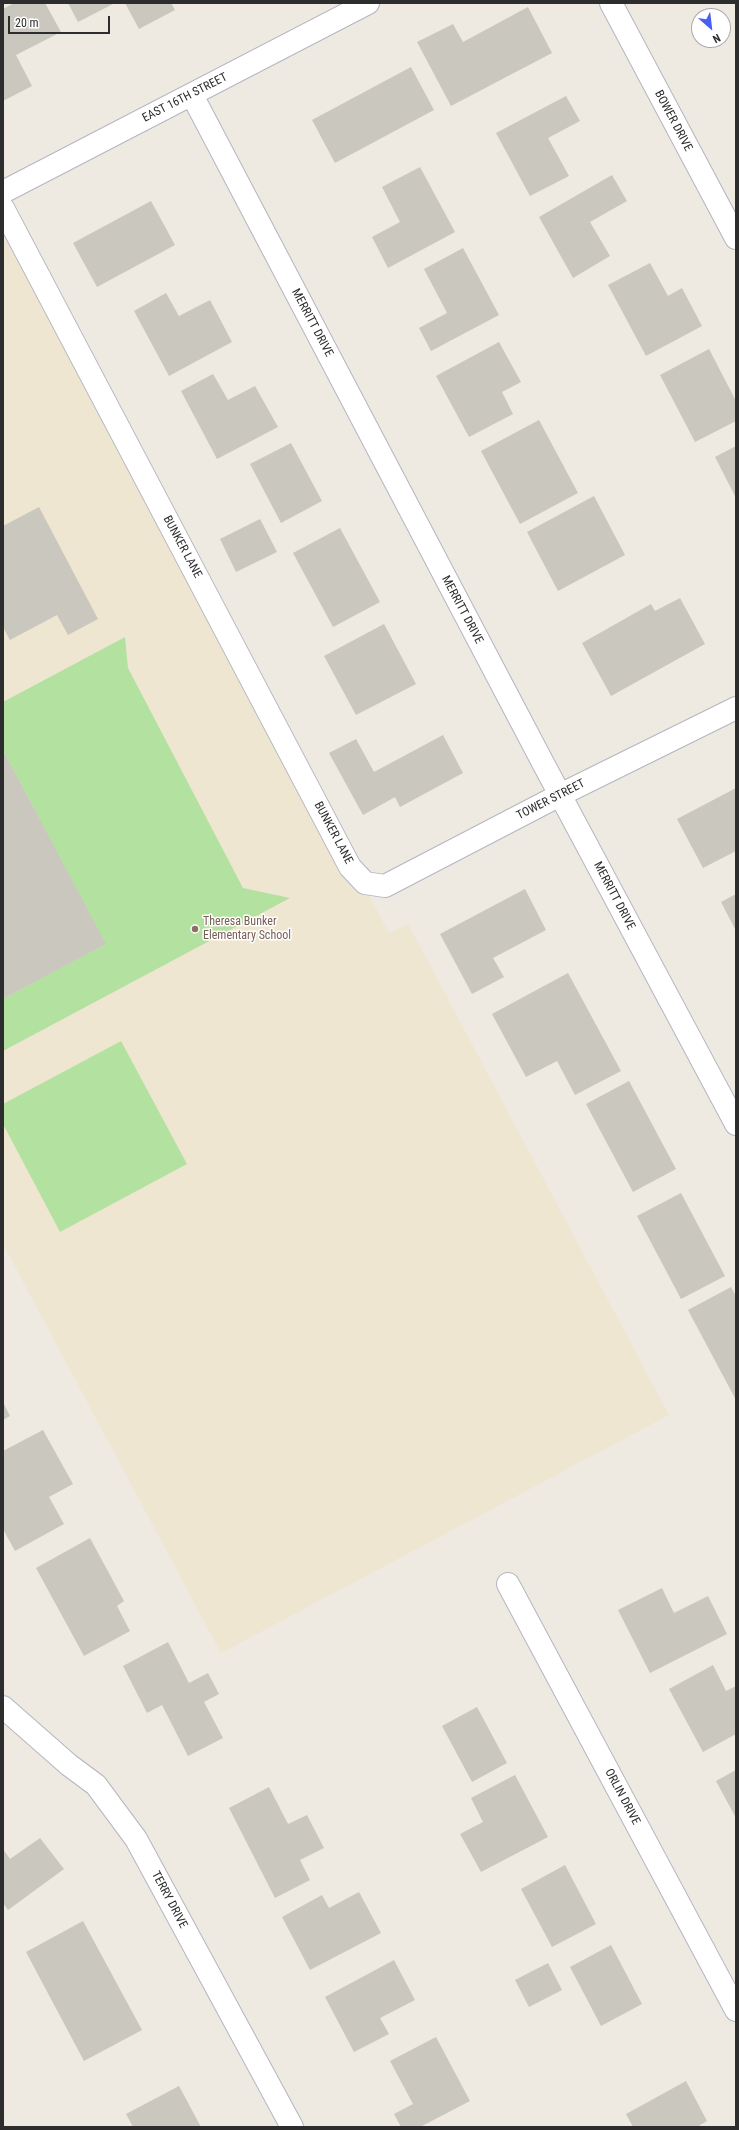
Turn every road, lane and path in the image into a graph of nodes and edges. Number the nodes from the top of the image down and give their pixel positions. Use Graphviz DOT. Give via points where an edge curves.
graph roads {
  1 [pos="368,3"];
  2 [pos="611,3"];
  3 [pos="192,95"];
  4 [pos="3,192"];
  5 [pos="3,208"];
  6 [pos="736,238"];
  7 [pos="736,708"];
  8 [pos="560,795"];
  9 [pos="365,883"];
  10 [pos="736,1124"];
  11 [pos="508,1584"];
  12 [pos="3,1707"];
  13 [pos="736,2010"];
  14 [pos="292,2127"];
  1 -- 3 [label="street, EAST 16TH STREET"];
  2 -- 6 [label="street, BOWER DRIVE"];
  3 -- 4 [label="street, EAST 16TH STREET"];
  3 -- 8 [label="street, MERRITT DRIVE"];
  5 -- 9 [label="street, BUNKER LANE" via="350,866"];
  7 -- 8 [label="street, TOWER STREET"];
  8 -- 9 [label="street, TOWER STREET" via="385,886"];
  8 -- 10 [label="street, MERRITT DRIVE"];
  11 -- 13 [label="street, ORLIN DRIVE"];
  12 -- 14 [label="street, TERRY DRIVE" via="69,1765 96,1785 136,1839"];
}
